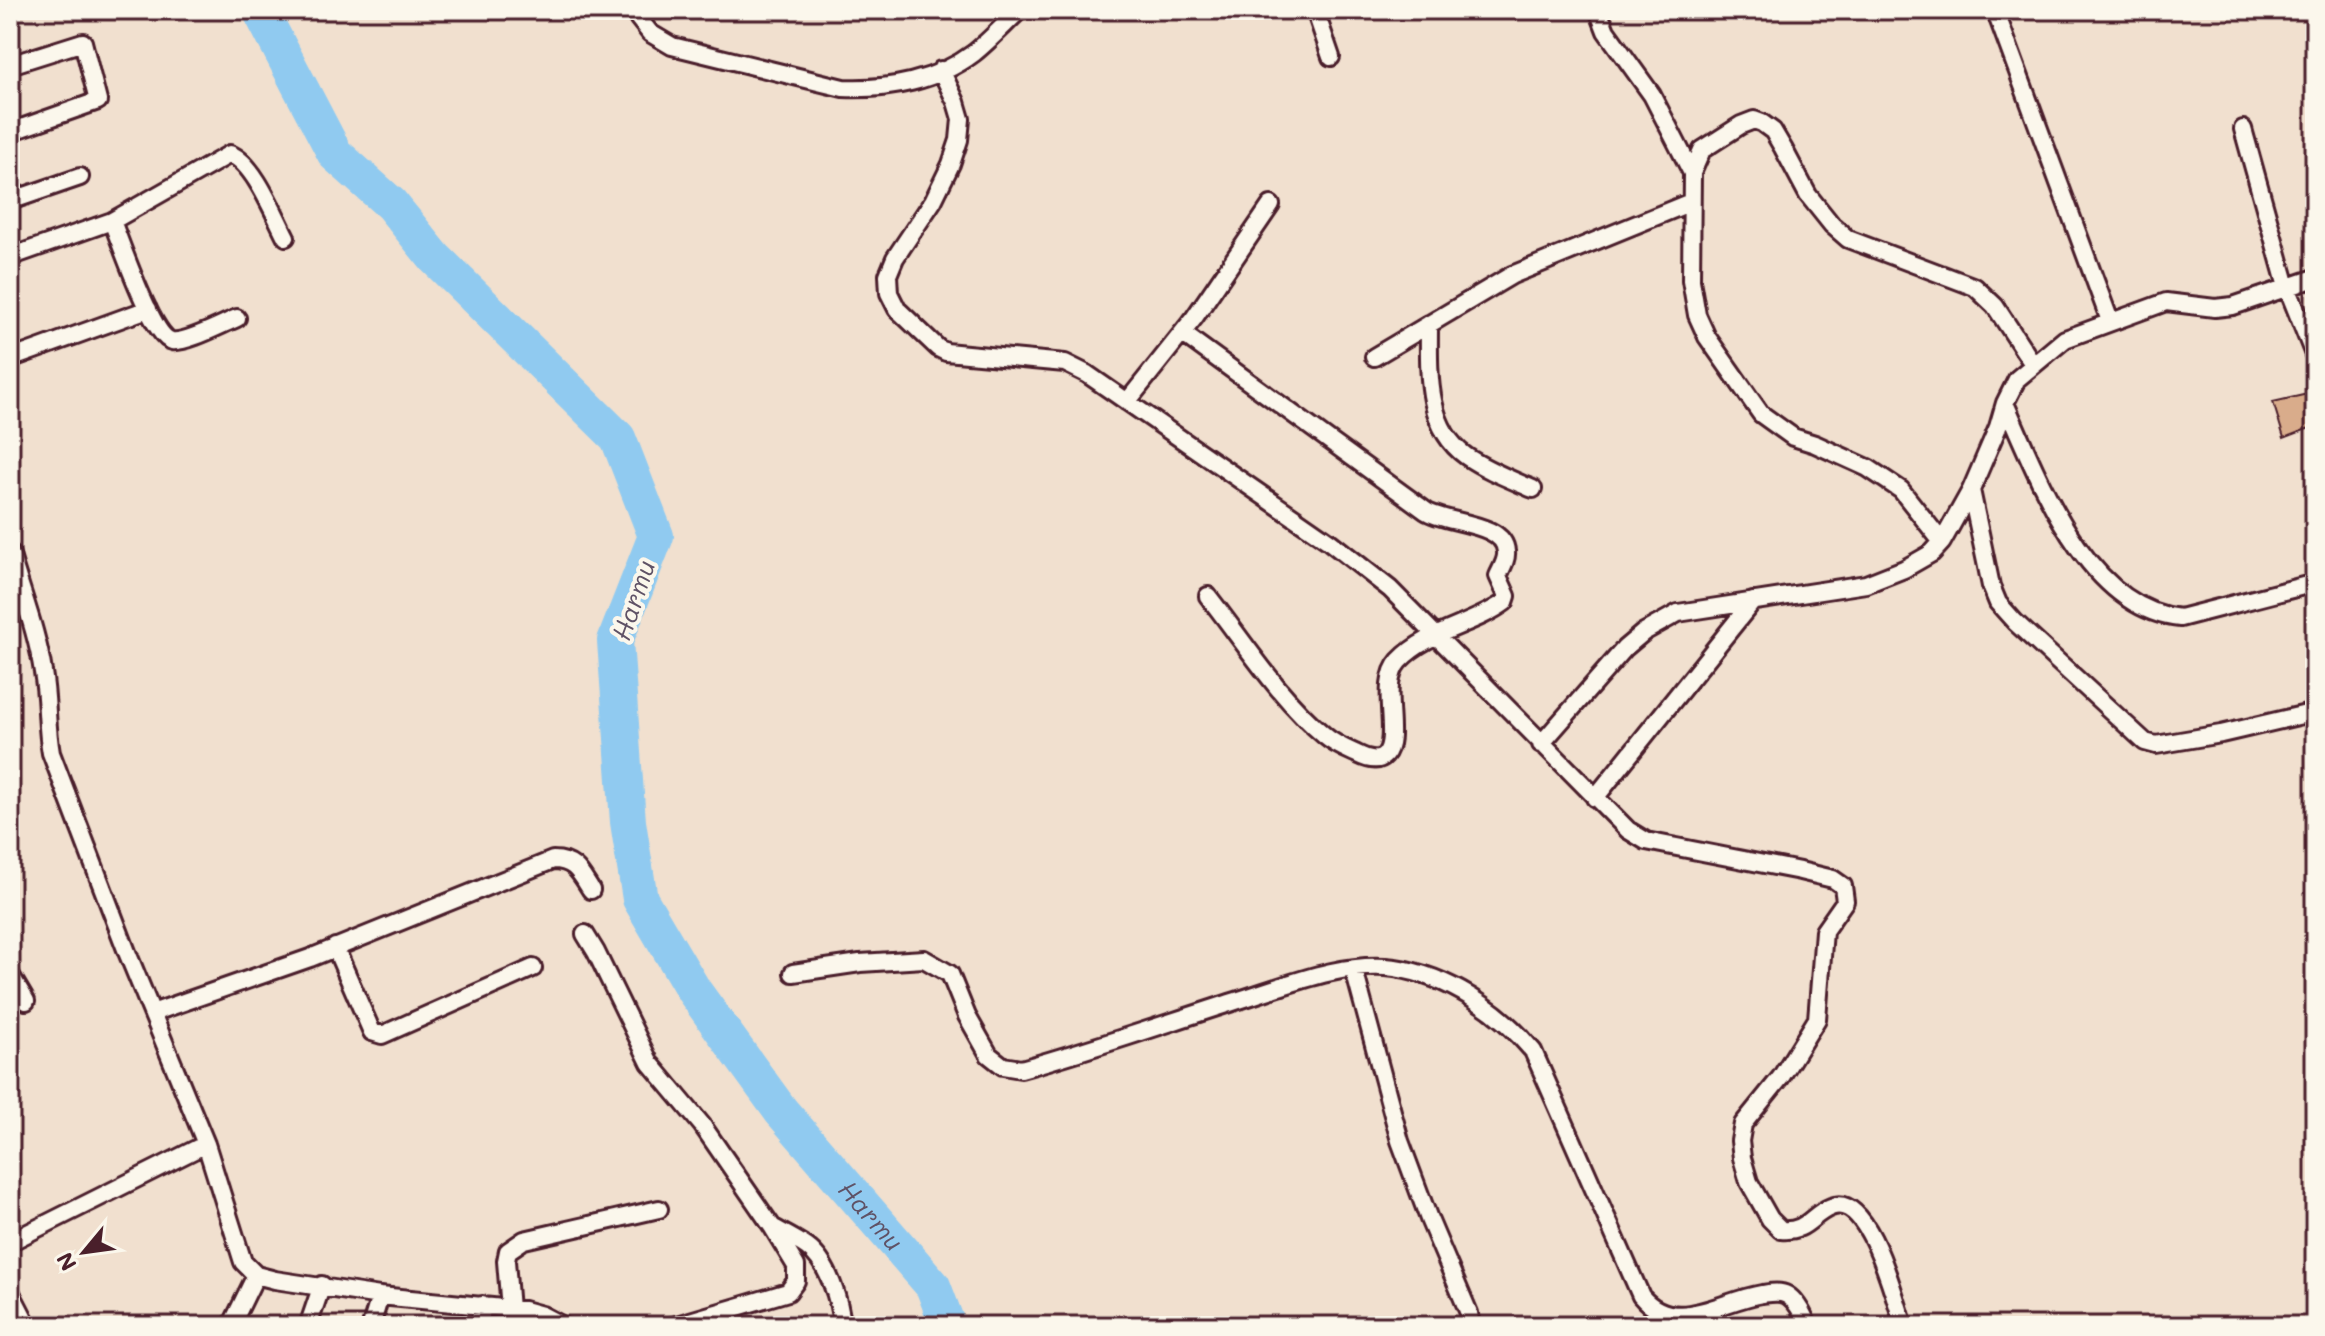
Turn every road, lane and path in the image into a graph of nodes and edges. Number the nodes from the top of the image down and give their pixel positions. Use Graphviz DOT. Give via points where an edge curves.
graph roads {
  1 [pos="632,10"];
  2 [pos="1020,10"];
  3 [pos="1315,10"];
  4 [pos="1598,10"];
  5 [pos="1995,10"];
  6 [pos="1331,57"];
  7 [pos="10,65"];
  8 [pos="941,70"];
  9 [pos="2243,129"];
  10 [pos="10,132"];
  11 [pos="1692,173"];
  12 [pos="80,177"];
  13 [pos="10,201"];
  14 [pos="1691,202"];
  15 [pos="1271,205"];
  16 [pos="112,221"];
  17 [pos="286,237"];
  18 [pos="10,257"];
  19 [pos="2315,278"];
  20 [pos="2287,287"];
  21 [pos="148,309"];
  22 [pos="237,318"];
  23 [pos="2110,321"];
  24 [pos="1429,324"];
  25 [pos="1182,333"];
  26 [pos="1374,357"];
  27 [pos="2315,357"];
  28 [pos="10,359"];
  29 [pos="2033,364"];
  30 [pos="1127,402"];
  31 [pos="2005,403"];
  32 [pos="1533,489"];
  33 [pos="1971,490"];
  34 [pos="1942,542"];
  35 [pos="10,552"];
  36 [pos="2315,583"];
  37 [pos="1208,596"];
  38 [pos="1753,601"];
  39 [pos="1437,637"];
  40 [pos="2315,712"];
  41 [pos="1541,744"];
  42 [pos="1595,798"];
  43 [pos="591,890"];
  44 [pos="585,934"];
  45 [pos="335,947"];
  46 [pos="533,968"];
  47 [pos="1354,970"];
  48 [pos="793,973"];
  49 [pos="10,974"];
  50 [pos="26,1001"];
  51 [pos="152,1013"];
  52 [pos="206,1144"];
  53 [pos="659,1209"];
  54 [pos="773,1228"];
  55 [pos="10,1242"];
  56 [pos="256,1275"];
  57 [pos="322,1285"];
  58 [pos="10,1291"];
  59 [pos="380,1296"];
  60 [pos="482,1305"];
  61 [pos="510,1309"];
  62 [pos="701,1322"];
  63 [pos="28,1326"];
  64 [pos="231,1326"];
  65 [pos="308,1326"];
  66 [pos="371,1326"];
  67 [pos="480,1326"];
  68 [pos="563,1326"];
  69 [pos="673,1326"];
  70 [pos="842,1326"];
  71 [pos="1471,1326"];
  72 [pos="1808,1326"];
  73 [pos="1904,1326"];
  1 -- 8 [label="street" via="650,33 672,46 843,88 891,87"];
  2 -- 8 [label="street" via="972,54"];
  3 -- 6 [label="street"];
  4 -- 11 [label="street" via="1606,31 1652,95"];
  5 -- 23 [label="street"];
  7 -- 10 [label="street" via="83,42 98,101"];
  8 -- 30 [label="street" via="961,119 959,140 933,201 888,275 897,309 946,352 1065,363"];
  9 -- 20 [label="street"];
  11 -- 14 [label="street"];
  11 -- 29 [label="street" via="1702,150 1741,125 1762,123 1773,131 1808,195 1832,225 1873,250 1975,287 1995,306"];
  12 -- 13 [label="street"];
  14 -- 24 [label="street" via="1512,275"];
  14 -- 34 [label="street" via="1691,280 1697,315 1761,414 1793,437 1868,468 1901,490"];
  15 -- 25 [label="street"];
  16 -- 17 [label="street" via="230,154 249,168"];
  16 -- 18 [label="street"];
  16 -- 21 [label="street"];
  19 -- 20 [label="street"];
  20 -- 23 [label="street" via="2233,306 2166,302"];
  20 -- 27 [label="street"];
  21 -- 22 [label="street" via="161,335 172,341"];
  21 -- 28 [label="street"];
  23 -- 29 [label="street" via="2065,339"];
  24 -- 26 [label="street"];
  24 -- 32 [label="street" via="1436,414 1446,435 1485,468"];
  25 -- 30 [label="street"];
  25 -- 39 [label="street" via="1426,511 1446,521 1482,527 1500,538 1507,555 1498,576 1505,602"];
  29 -- 31 [label="street" via="2017,379"];
  30 -- 39 [label="street" via="1330,542 1390,589"];
  31 -- 33 [label="street"];
  31 -- 36 [label="street" via="2065,525 2094,568 2134,602 2180,618"];
  33 -- 34 [label="street"];
  33 -- 40 [label="street" via="1998,603 2145,742 2156,745 2221,734"];
  34 -- 38 [label="street" via="1932,553 1875,581"];
  35 -- 51 [label="street" via="44,674 51,753"];
  37 -- 39 [label="street" via="1296,709 1327,739 1367,759 1382,757 1390,747 1388,704 1395,666"];
  38 -- 41 [label="street" via="1678,613 1644,632"];
  38 -- 42 [label="street"];
  39 -- 41 [label="street"];
  41 -- 42 [label="street"];
  42 -- 73 [label="street" via="1646,841 1800,871 1843,886 1845,901 1824,931 1821,946 1817,1019 1743,1124 1742,1158 1756,1194 1781,1230 1799,1229 1834,1206 1845,1205 1858,1214 1875,1244"];
  43 -- 45 [label="street" via="574,865 553,860"];
  44 -- 54 [label="street" via="650,1063 702,1125"];
  45 -- 46 [label="street" via="377,1035"];
  45 -- 51 [label="street"];
  47 -- 48 [label="street" via="1331,971 1021,1069 1003,1066 989,1055 950,974 934,962 860,963"];
  47 -- 71 [label="street" via="1400,1141"];
  47 -- 72 [label="street" via="1392,968 1427,975 1481,1003 1515,1029 1533,1051 1641,1296 1653,1309 1668,1317 1687,1316 1751,1296 1781,1293 1796,1303"];
  49 -- 50 [label="street"];
  51 -- 52 [label="street"];
  52 -- 55 [label="street"];
  52 -- 56 [label="street" via="243,1262"];
  53 -- 61 [label="street" via="512,1247 506,1261"];
  54 -- 62 [label="street" via="796,1266 794,1287"];
  54 -- 70 [label="street" via="815,1254 832,1285"];
  56 -- 57 [label="street"];
  56 -- 64 [label="street"];
  57 -- 59 [label="street"];
  57 -- 65 [label="street"];
  58 -- 63 [label="street"];
  59 -- 60 [label="street"];
  59 -- 66 [label="street"];
  60 -- 61 [label="street"];
  60 -- 67 [label="street"];
  61 -- 68 [label="street" via="542,1315"];
  62 -- 69 [label="street"];
}
